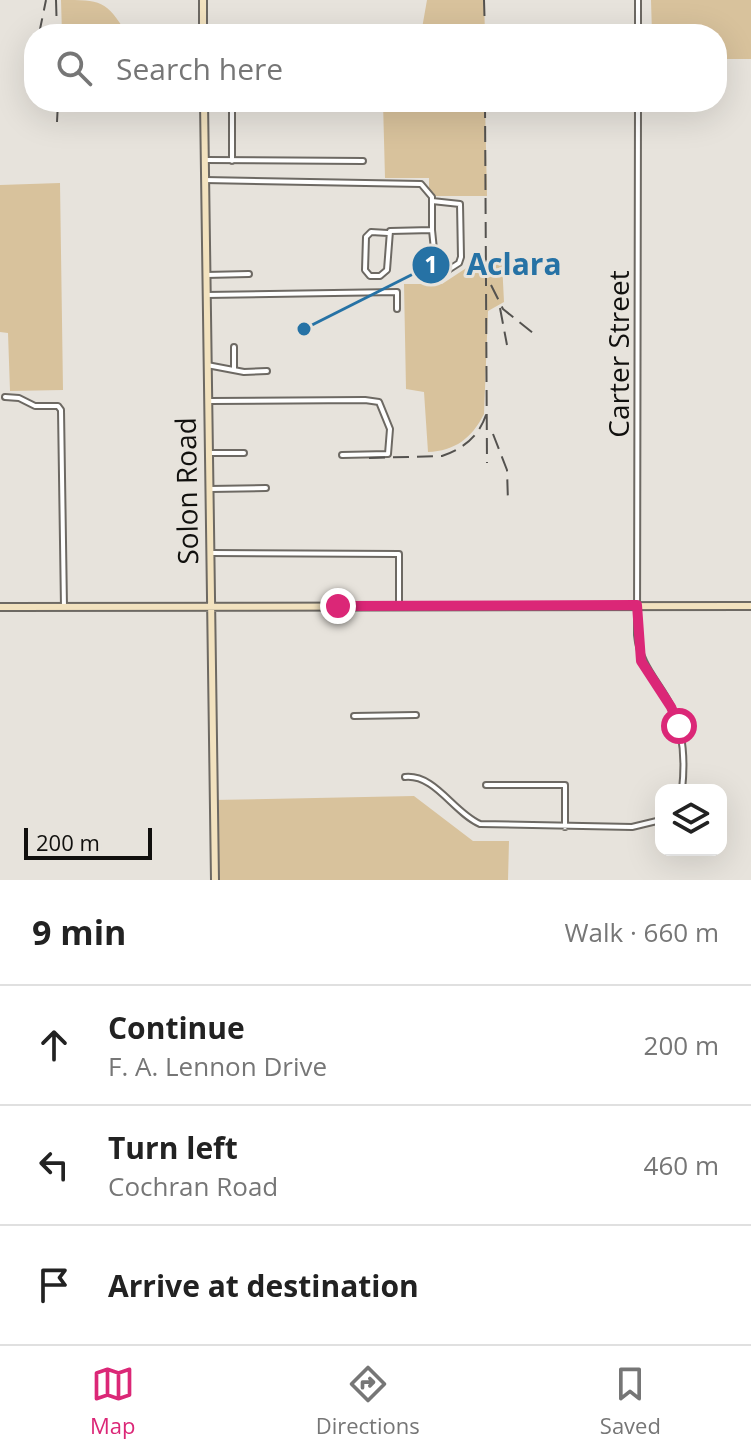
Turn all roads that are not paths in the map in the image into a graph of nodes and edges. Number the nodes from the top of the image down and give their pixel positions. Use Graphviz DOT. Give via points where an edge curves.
graph roads {
  1 [pos="203,0"];
  2 [pos="638,0"];
  3 [pos="203,24"];
  4 [pos="638,24"];
  5 [pos="204,112"];
  6 [pos="232,112"];
  7 [pos="638,112"];
  8 [pos="205,160"];
  9 [pos="232,161"];
  10 [pos="363,161"];
  11 [pos="205,180"];
  12 [pos="432,201"];
  13 [pos="432,230"];
  14 [pos="388,233"];
  15 [pos="249,274"];
  16 [pos="206,275"];
  17 [pos="206,295"];
  18 [pos="397,309"];
  19 [pos="234,347"];
  20 [pos="207,365"];
  21 [pos="234,370"];
  22 [pos="267,371"];
  23 [pos="5,397"];
  24 [pos="207,401"];
  25 [pos="208,453"];
  26 [pos="244,453"];
  27 [pos="342,455"];
  28 [pos="266,488"];
  29 [pos="208,489"];
  30 [pos="209,553"];
  31 [pos="637,605"];
  32 [pos="209,606"];
  33 [pos="399,606"];
  34 [pos="751,606"];
  35 [pos="0,607"];
  36 [pos="64,607"];
  37 [pos="416,715"];
  38 [pos="354,716"];
  39 [pos="405,777"];
  40 [pos="682,784"];
  41 [pos="486,785"];
  42 [pos="655,822"];
  43 [pos="565,827"];
  44 [pos="215,880"];
  1 -- 3 [label="street"];
  2 -- 4 [label="street"];
  5 -- 8 [label="street, Solon Road"];
  6 -- 9 [label="street"];
  7 -- 31 [label="street, Carter Street"];
  8 -- 9 [label="street"];
  8 -- 11 [label="street, Solon Road"];
  9 -- 10 [label="street"];
  11 -- 12 [label="street" via="421,184"];
  11 -- 16 [label="street, Solon Road"];
  12 -- 13 [label="street"];
  12 -- 13 [label="street" via="460,204 461,257 445,272 436,269"];
  13 -- 14 [label="street"];
  14 -- 14 [label="street" via="387,270 370,276 365,270 366,237 371,232"];
  15 -- 16 [label="street"];
  16 -- 17 [label="street, Solon Road"];
  17 -- 18 [label="street" via="397,292"];
  17 -- 20 [label="street, Solon Road"];
  19 -- 21 [label="street"];
  20 -- 21 [label="street"];
  20 -- 24 [label="street, Solon Road"];
  21 -- 22 [label="street"];
  23 -- 36 [label="street" via="61,410"];
  24 -- 25 [label="street, Solon Road"];
  24 -- 27 [label="street" via="379,402 390,429 388,454"];
  25 -- 26 [label="street"];
  25 -- 29 [label="street, Solon Road"];
  28 -- 29 [label="street"];
  29 -- 30 [label="street, Solon Road"];
  30 -- 32 [label="street, Solon Road"];
  30 -- 33 [label="street" via="399,554"];
  31 -- 33 [label="street"];
  31 -- 34 [label="street"];
  31 -- 40 [label="street, Carter Street" via="641,661 671,707 681,734"];
  32 -- 33 [label="street"];
  32 -- 36 [label="street"];
  32 -- 44 [label="street, Solon Road"];
  35 -- 36 [label="street"];
  37 -- 38 [label="street"];
  39 -- 43 [label="street" via="416,776 432,786 464,817 480,824"];
  41 -- 43 [label="street" via="565,785"];
  42 -- 43 [label="street" via="643,827"];
}
